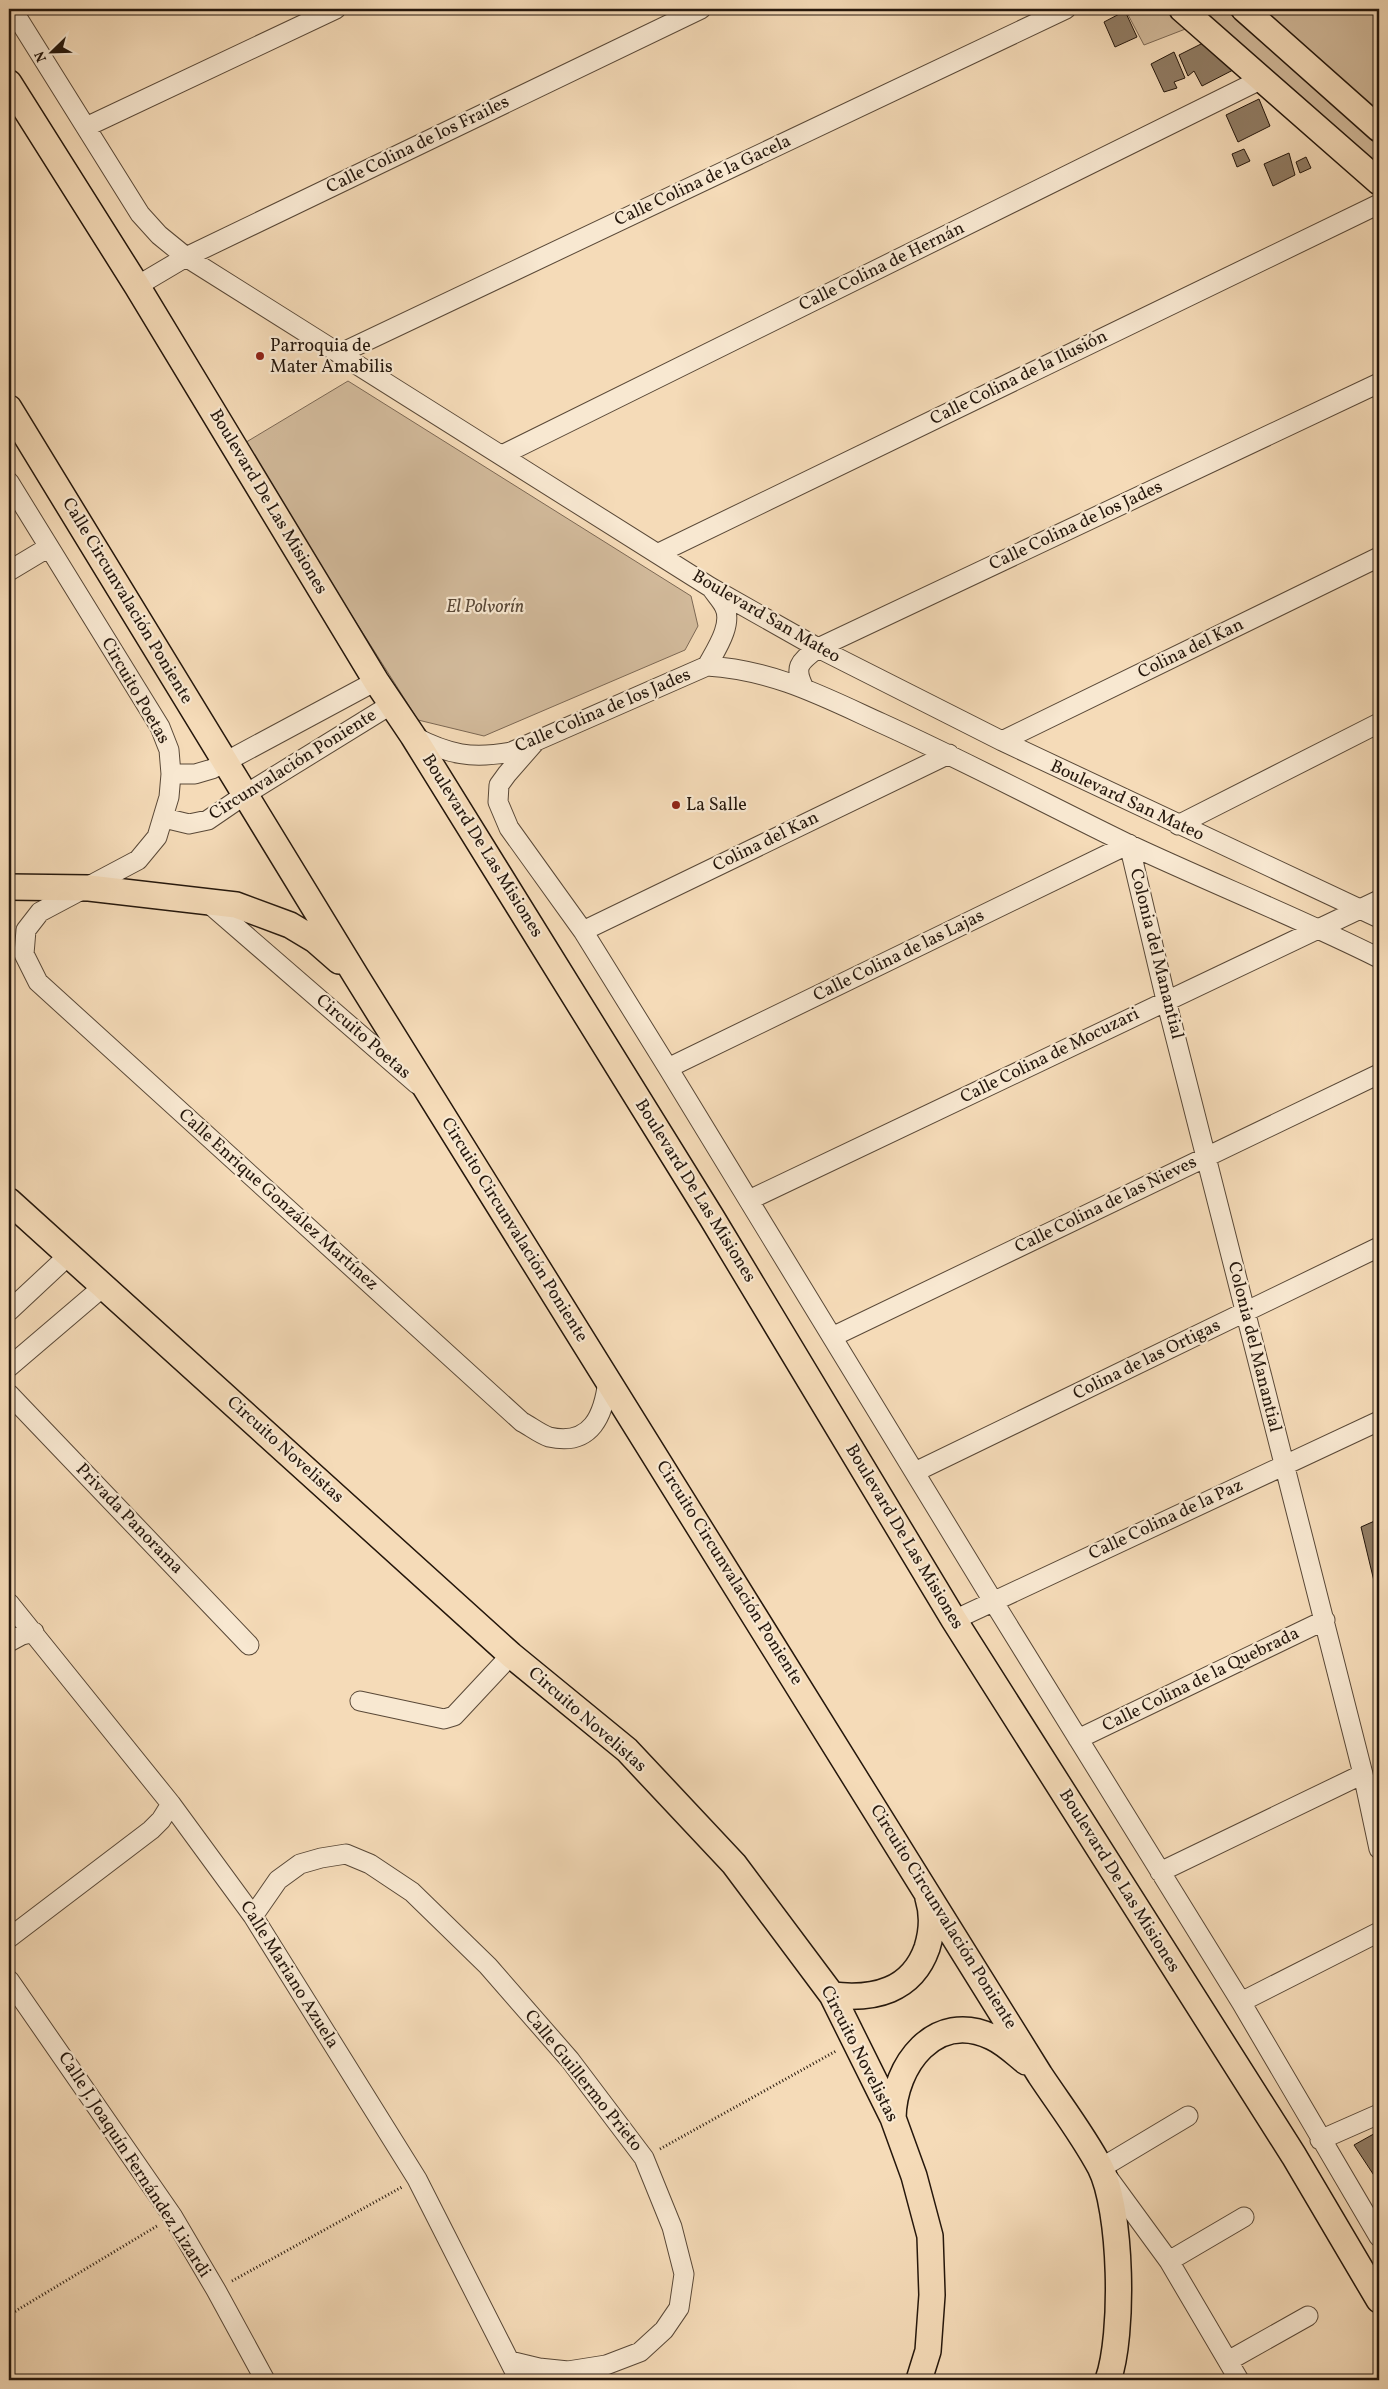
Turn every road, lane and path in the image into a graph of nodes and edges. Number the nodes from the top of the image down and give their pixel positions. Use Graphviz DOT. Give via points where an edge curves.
graph roads {
  1 [pos="12,9"];
  2 [pos="336,9"];
  3 [pos="701,9"];
  4 [pos="1066,9"];
  5 [pos="1182,9"];
  6 [pos="1244,9"];
  7 [pos="1262,79"];
  8 [pos="9,83"];
  9 [pos="86,127"];
  10 [pos="1379,129"];
  11 [pos="1379,182"];
  12 [pos="1379,204"];
  13 [pos="186,257"];
  14 [pos="137,286"];
  15 [pos="341,353"];
  16 [pos="1379,383"];
  17 [pos="9,408"];
  18 [pos="502,455"];
  19 [pos="9,482"];
  20 [pos="49,547"];
  21 [pos="659,553"];
  22 [pos="1379,557"];
  23 [pos="9,572"];
  24 [pos="710,587"];
  25 [pos="818,648"];
  26 [pos="707,666"];
  27 [pos="376,680"];
  28 [pos="804,688"];
  29 [pos="392,704"];
  30 [pos="1379,723"];
  31 [pos="413,736"];
  32 [pos="1002,741"];
  33 [pos="535,742"];
  34 [pos="949,754"];
  35 [pos="225,762"];
  36 [pos="171,774"];
  37 [pos="246,794"];
  38 [pos="164,818"];
  39 [pos="1178,825"];
  40 [pos="1129,844"];
  41 [pos="9,887"];
  42 [pos="89,888"];
  43 [pos="205,900"];
  44 [pos="1379,900"];
  45 [pos="1360,909"];
  46 [pos="1379,918"];
  47 [pos="1320,929"];
  48 [pos="583,931"];
  49 [pos="1379,958"];
  50 [pos="356,976"];
  51 [pos="1166,1000"];
  52 [pos="668,1068"];
  53 [pos="1379,1074"];
  54 [pos="430,1095"];
  55 [pos="1207,1157"];
  56 [pos="749,1200"];
  57 [pos="9,1201"];
  58 [pos="1379,1247"];
  59 [pos="69,1255"];
  60 [pos="104,1286"];
  61 [pos="9,1311"];
  62 [pos="1246,1312"];
  63 [pos="832,1337"];
  64 [pos="9,1368"];
  65 [pos="608,1380"];
  66 [pos="9,1394"];
  67 [pos="1379,1421"];
  68 [pos="1283,1465"];
  69 [pos="914,1472"];
  70 [pos="993,1601"];
  71 [pos="9,1602"];
  72 [pos="954,1620"];
  73 [pos="1325,1620"];
  74 [pos="34,1632"];
  75 [pos="9,1642"];
  76 [pos="249,1645"];
  77 [pos="511,1655"];
  78 [pos="360,1701"];
  79 [pos="1078,1739"];
  80 [pos="1363,1774"];
  81 [pos="171,1804"];
  82 [pos="1379,1849"];
  83 [pos="1160,1872"];
  84 [pos="925,1887"];
  85 [pos="253,1916"];
  86 [pos="1379,1932"];
  87 [pos="9,1938"];
  88 [pos="9,1980"];
  89 [pos="832,1995"];
  90 [pos="1241,2002"];
  91 [pos="856,2040"];
  92 [pos="1040,2075"];
  93 [pos="1379,2114"];
  94 [pos="1188,2116"];
  95 [pos="892,2118"];
  96 [pos="1320,2140"];
  97 [pos="644,2158"];
  98 [pos="1101,2168"];
  99 [pos="416,2179"];
  100 [pos="173,2217"];
  101 [pos="1244,2217"];
  102 [pos="1379,2237"];
  103 [pos="1169,2261"];
  104 [pos="216,2290"];
  105 [pos="1378,2295"];
  106 [pos="9,2315"];
  107 [pos="1308,2316"];
  108 [pos="1228,2361"];
  109 [pos="510,2362"];
  110 [pos="265,2380"];
  111 [pos="519,2380"];
  112 [pos="919,2380"];
  113 [pos="1108,2380"];
  114 [pos="1240,2380"];
  1 -- 9 [label="street"];
  2 -- 9 [label="street"];
  3 -- 13 [label="street, Calle Colina de los Frailes"];
  4 -- 15 [label="street, Calle Colina de la Gacela"];
  5 -- 7 [label="main road"];
  6 -- 10 [label="main road"];
  7 -- 11 [label="main road"];
  7 -- 18 [label="street, Calle Colina de Hernán"];
  8 -- 14 [label="main road, Boulevard De Las Misiones"];
  9 -- 13 [label="street" via="140,214"];
  12 -- 21 [label="street, Calle Colina de la Ilusión"];
  13 -- 14 [label="street, Calle Colina de los Frailes"];
  13 -- 15 [label="street, Boulevard San Mateo"];
  14 -- 27 [label="main road, Boulevard De Las Misiones"];
  15 -- 18 [label="street, Boulevard San Mateo"];
  16 -- 25 [label="street, Calle Colina de los Jades"];
  17 -- 35 [label="main road, Calle Circunvalación Poniente"];
  18 -- 21 [label="street, Boulevard San Mateo"];
  19 -- 20 [label="street, Circuito Poetas"];
  20 -- 23 [label="street"];
  20 -- 36 [label="street, Circuito Poetas" via="160,727 169,750"];
  21 -- 24 [label="street, Boulevard San Mateo"];
  22 -- 32 [label="street, Colina del Kan"];
  24 -- 25 [label="street, Boulevard San Mateo"];
  24 -- 26 [label="street, Calle Colina de los Jades" via="725,608 726,622 723,636"];
  25 -- 28 [label="street, Calle Colina de los Jades" via="799,666 797,675"];
  25 -- 32 [label="street, Boulevard San Mateo"];
  26 -- 28 [label="street, Boulevard San Mateo" via="757,672"];
  26 -- 33 [label="street, Calle Colina de los Jades"];
  27 -- 29 [label="main road, Boulevard De Las Misiones"];
  27 -- 35 [label="street, Circunvalación Poniente"];
  28 -- 34 [label="street, Boulevard San Mateo"];
  29 -- 31 [label="main road, Boulevard De Las Misiones"];
  29 -- 37 [label="street, Circunvalación Poniente"];
  30 -- 39 [label="street"];
  31 -- 33 [label="street, Calle Colina de los Jades" via="436,748 460,755 486,756 511,752"];
  31 -- 72 [label="main road, Boulevard De Las Misiones" via="712,1218"];
  32 -- 39 [label="street, Boulevard San Mateo"];
  33 -- 48 [label="street, Boulevard De Las Misiones" via="506,774 500,785 498,802 509,828"];
  34 -- 40 [label="street, Boulevard San Mateo"];
  34 -- 48 [label="street, Colina del Kan"];
  35 -- 36 [label="street, Circunvalación Poniente" via="195,774"];
  35 -- 37 [label="main road, Calle Circunvalación Poniente"];
  36 -- 38 [label="street, Circuito Poetas"];
  37 -- 38 [label="street, Circunvalación Poniente" via="208,820 188,824"];
  37 -- 50 [label="main road, Circuito Circunvalación Poniente"];
  38 -- 42 [label="street, Circuito Poetas" via="158,837 138,860"];
  39 -- 45 [label="street, Boulevard San Mateo"];
  40 -- 47 [label="street, Boulevard San Mateo"];
  40 -- 51 [label="street, Colonia del Manantial"];
  40 -- 52 [label="street, Calle Colina de las Lajas"];
  41 -- 42 [label="main road"];
  42 -- 43 [label="main road"];
  42 -- 65 [label="street, Calle Enrique González Martínez" via="40,912 26,930 24,954 38,982 522,1422 548,1436 569,1438 584,1433 599,1419"];
  43 -- 50 [label="main road" via="236,905 290,924 315,940"];
  43 -- 54 [label="street, Circuito Poetas"];
  44 -- 45 [label="street, Calle Colina de Mocuzari"];
  45 -- 46 [label="street, Boulevard San Mateo"];
  45 -- 47 [label="street, Calle Colina de Mocuzari"];
  47 -- 49 [label="street, Boulevard San Mateo"];
  47 -- 51 [label="street, Calle Colina de Mocuzari"];
  48 -- 52 [label="street, Boulevard De Las Misiones"];
  50 -- 54 [label="main road, Circuito Circunvalación Poniente"];
  51 -- 55 [label="street, Colonia del Manantial"];
  51 -- 56 [label="street, Calle Colina de Mocuzari"];
  52 -- 56 [label="street, Boulevard De Las Misiones"];
  53 -- 55 [label="street, Calle Colina de las Nieves"];
  54 -- 65 [label="main road, Circuito Circunvalación Poniente"];
  55 -- 62 [label="street, Colonia del Manantial"];
  55 -- 63 [label="street, Calle Colina de las Nieves"];
  56 -- 63 [label="street, Boulevard De Las Misiones"];
  57 -- 59 [label="main road, Circuito Novelistas"];
  58 -- 62 [label="street, Colina de las Ortigas"];
  59 -- 60 [label="main road, Circuito Novelistas"];
  59 -- 61 [label="street"];
  60 -- 64 [label="street"];
  60 -- 77 [label="main road, Circuito Novelistas"];
  62 -- 68 [label="street, Colonia del Manantial"];
  62 -- 69 [label="street, Colina de las Ortigas"];
  63 -- 69 [label="street, Boulevard De Las Misiones"];
  65 -- 84 [label="main road, Circuito Circunvalación Poniente"];
  66 -- 76 [label="street, Privada Panorama"];
  67 -- 68 [label="street, Calle Colina de la Paz"];
  68 -- 70 [label="street, Calle Colina de la Paz"];
  68 -- 73 [label="street, Colonia del Manantial"];
  69 -- 70 [label="street, Boulevard De Las Misiones"];
  70 -- 72 [label="street, Calle Colina de la Paz"];
  70 -- 79 [label="street, Boulevard De Las Misiones"];
  71 -- 74 [label="street, Calle Mariano Azuela"];
  72 -- 105 [label="main road, Boulevard De Las Misiones" via="1294,2156"];
  73 -- 79 [label="street, Calle Colina de la Quebrada"];
  73 -- 80 [label="street, Colonia del Manantial"];
  74 -- 75 [label="street"];
  74 -- 81 [label="street, Calle Mariano Azuela"];
  77 -- 78 [label="street" via="454,1716 444,1719"];
  77 -- 89 [label="main road, Circuito Novelistas" via="626,1750 654,1778 734,1864"];
  79 -- 83 [label="street, Boulevard De Las Misiones"];
  80 -- 82 [label="street, Colonia del Manantial"];
  80 -- 83 [label="street"];
  81 -- 85 [label="street, Calle Mariano Azuela"];
  81 -- 87 [label="street" via="151,1830"];
  83 -- 90 [label="street, Boulevard De Las Misiones"];
  84 -- 89 [label="main road" via="931,1930 924,1956 910,1978 880,1993 851,1997"];
  84 -- 92 [label="main road, Circuito Circunvalación Poniente"];
  85 -- 97 [label="street, Calle Guillermo Prieto" via="278,1880 300,1864 346,1854 370,1864 412,1892 488,1966 570,2060"];
  85 -- 99 [label="street, Calle Mariano Azuela"];
  86 -- 90 [label="street"];
  88 -- 100 [label="street, Calle J. Joaquín Fernández Lizardi"];
  89 -- 91 [label="main road, Circuito Novelistas"];
  90 -- 96 [label="street, Boulevard De Las Misiones"];
  91 -- 95 [label="main road, Circuito Novelistas"];
  91 -- 97 [label="path"];
  92 -- 95 [label="main road" via="1008,2046 992,2037 963,2029 947,2031 923,2046 906,2066 895,2091"];
  92 -- 98 [label="main road, Circuito Circunvalación Poniente"];
  93 -- 96 [label="street"];
  94 -- 98 [label="street"];
  95 -- 112 [label="main road, Circuito Novelistas" via="914,2176 930,2236 932,2294 928,2351"];
  96 -- 102 [label="street, Boulevard De Las Misiones"];
  97 -- 109 [label="street, Calle Guillermo Prieto" via="672,2227 684,2274 679,2308 664,2330 640,2352 606,2365 568,2371"];
  98 -- 103 [label="street"];
  98 -- 113 [label="main road, Circuito Circunvalación Poniente" via="1118,2235 1117,2323"];
  99 -- 104 [label="path"];
  99 -- 109 [label="street, Calle Mariano Azuela"];
  100 -- 104 [label="street, Calle J. Joaquín Fernández Lizardi"];
  100 -- 106 [label="path"];
  101 -- 103 [label="street"];
  103 -- 108 [label="street"];
  104 -- 110 [label="street, Calle J. Joaquín Fernández Lizardi"];
  107 -- 108 [label="street"];
  108 -- 114 [label="street"];
  109 -- 111 [label="street, Calle Mariano Azuela"];
}
